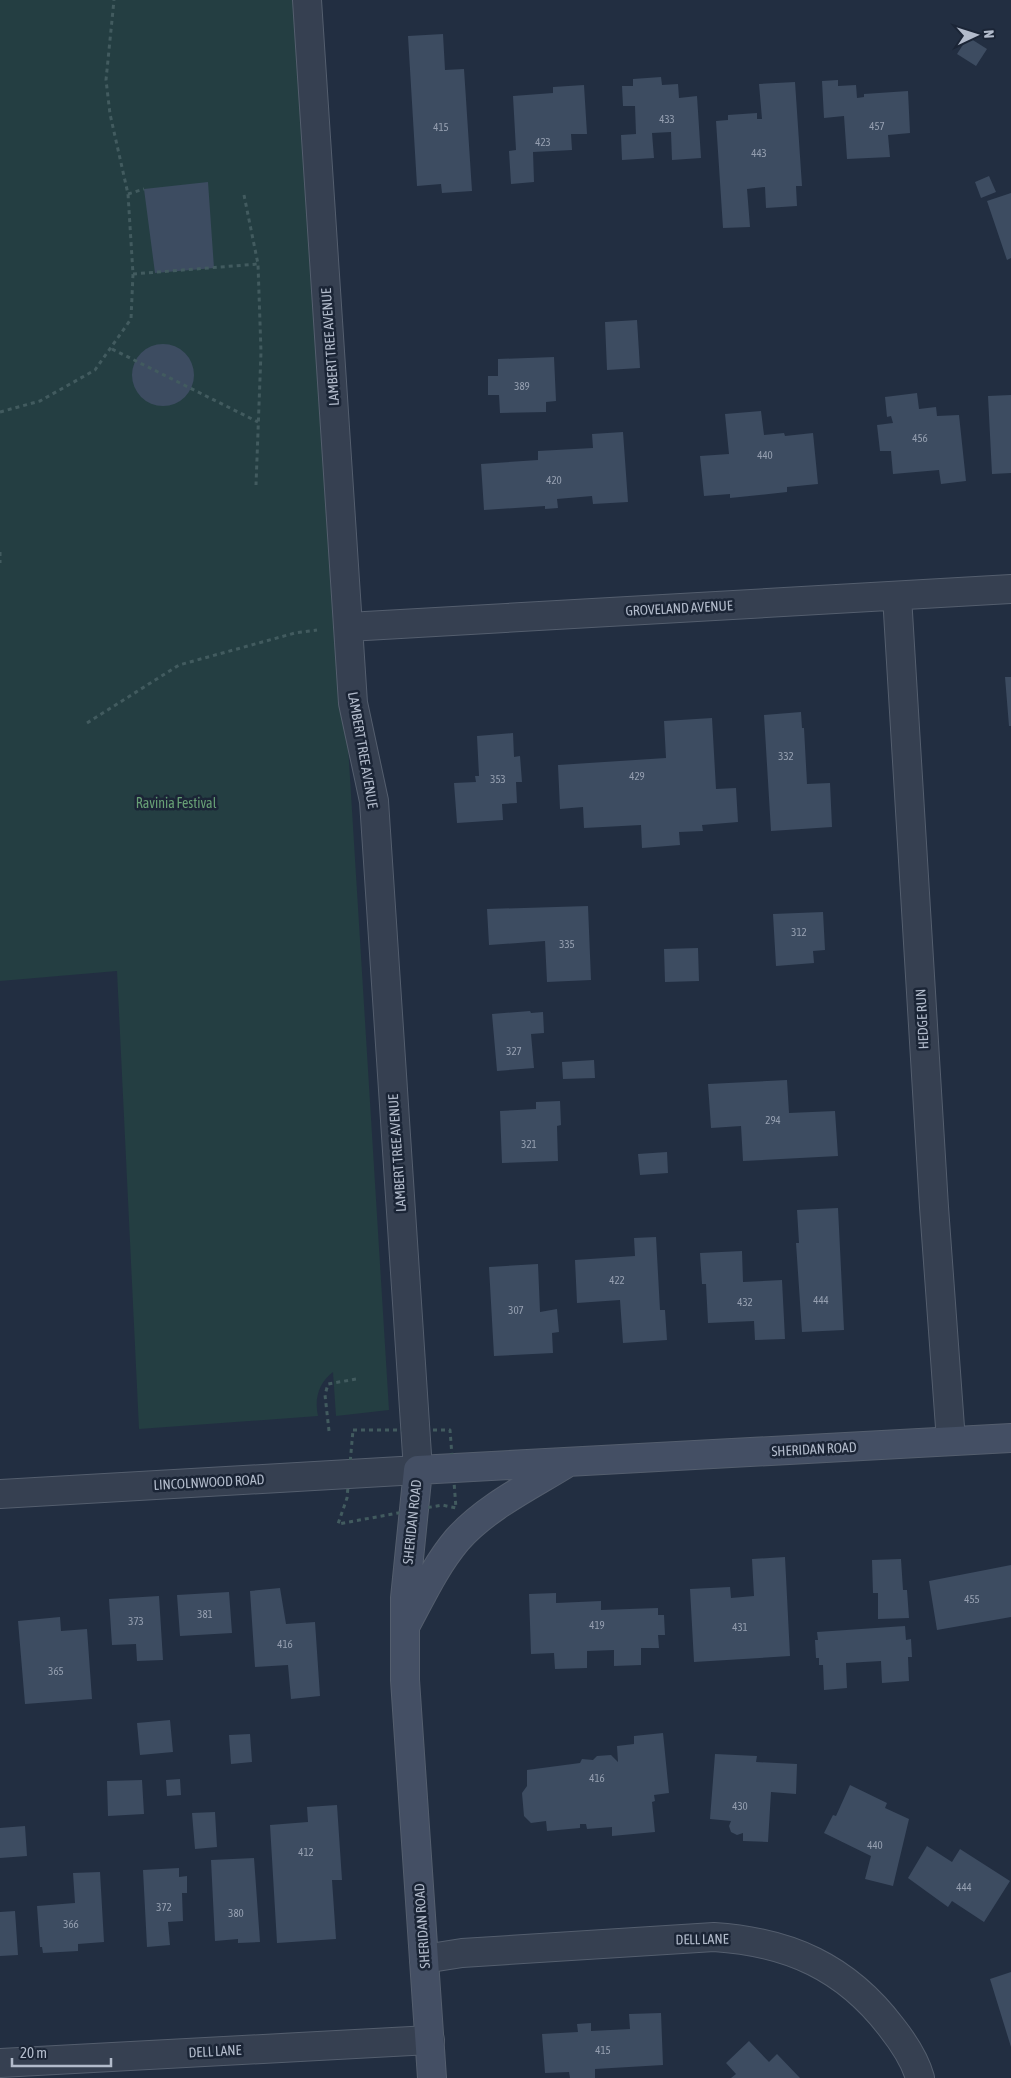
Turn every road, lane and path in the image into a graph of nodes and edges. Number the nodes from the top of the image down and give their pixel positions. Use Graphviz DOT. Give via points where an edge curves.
graph roads {
  1 [pos="114,0"];
  2 [pos="307,0"];
  3 [pos="144,189"];
  4 [pos="128,194"];
  5 [pos="244,195"];
  6 [pos="258,264"];
  7 [pos="133,274"];
  8 [pos="112,349"];
  9 [pos="0,412"];
  10 [pos="258,422"];
  11 [pos="256,486"];
  12 [pos="0,552"];
  13 [pos="0,562"];
  14 [pos="1011,589"];
  15 [pos="897,596"];
  16 [pos="348,627"];
  17 [pos="87,723"];
  18 [pos="356,1379"];
  19 [pos="330,1431"];
  20 [pos="1011,1438"];
  21 [pos="951,1441"];
  22 [pos="569,1462"];
  23 [pos="418,1470"];
  24 [pos="0,1494"];
  25 [pos="405,1626"];
  26 [pos="424,1959"];
  27 [pos="430,2040"];
  28 [pos="0,2063"];
  29 [pos="432,2078"];
  30 [pos="920,2078"];
  1 -- 4 [label="path" via="106,80 110,114"];
  2 -- 16 [label="street, LAMBERT TREE AVENUE"];
  3 -- 4 [label="path"];
  4 -- 7 [label="path"];
  5 -- 6 [label="path"];
  6 -- 7 [label="path"];
  6 -- 10 [label="path" via="261,352"];
  7 -- 8 [label="path" via="131,319"];
  8 -- 9 [label="path" via="95,370 40,401"];
  8 -- 10 [label="path"];
  10 -- 11 [label="path"];
  12 -- 13 [label="path"];
  14 -- 15 [label="street, GROVELAND AVENUE"];
  15 -- 16 [label="street, GROVELAND AVENUE"];
  15 -- 21 [label="street, HEDGE RUN"];
  16 -- 17 [label="path" via="295,633 179,665"];
  16 -- 23 [label="street, LAMBERT TREE AVENUE" via="353,703 374,802"];
  18 -- 19 [label="path" via="328,1384 325,1395"];
  20 -- 21 [label="street, SHERIDAN ROAD"];
  21 -- 22 [label="street, SHERIDAN ROAD"];
  22 -- 23 [label="street, SHERIDAN ROAD"];
  22 -- 25 [label="street" via="484,1516 457,1540"];
  23 -- 24 [label="street, LINCOLNWOOD ROAD"];
  23 -- 25 [label="street, SHERIDAN ROAD"];
  25 -- 26 [label="street, SHERIDAN ROAD"];
  26 -- 27 [label="street, SHERIDAN ROAD"];
  26 -- 30 [label="street, DELL LANE" via="462,1953 714,1936 740,1938 788,1949 855,1986 879,2010 901,2040"];
  27 -- 28 [label="street, DELL LANE"];
  27 -- 29 [label="street, SHERIDAN ROAD"];
}
